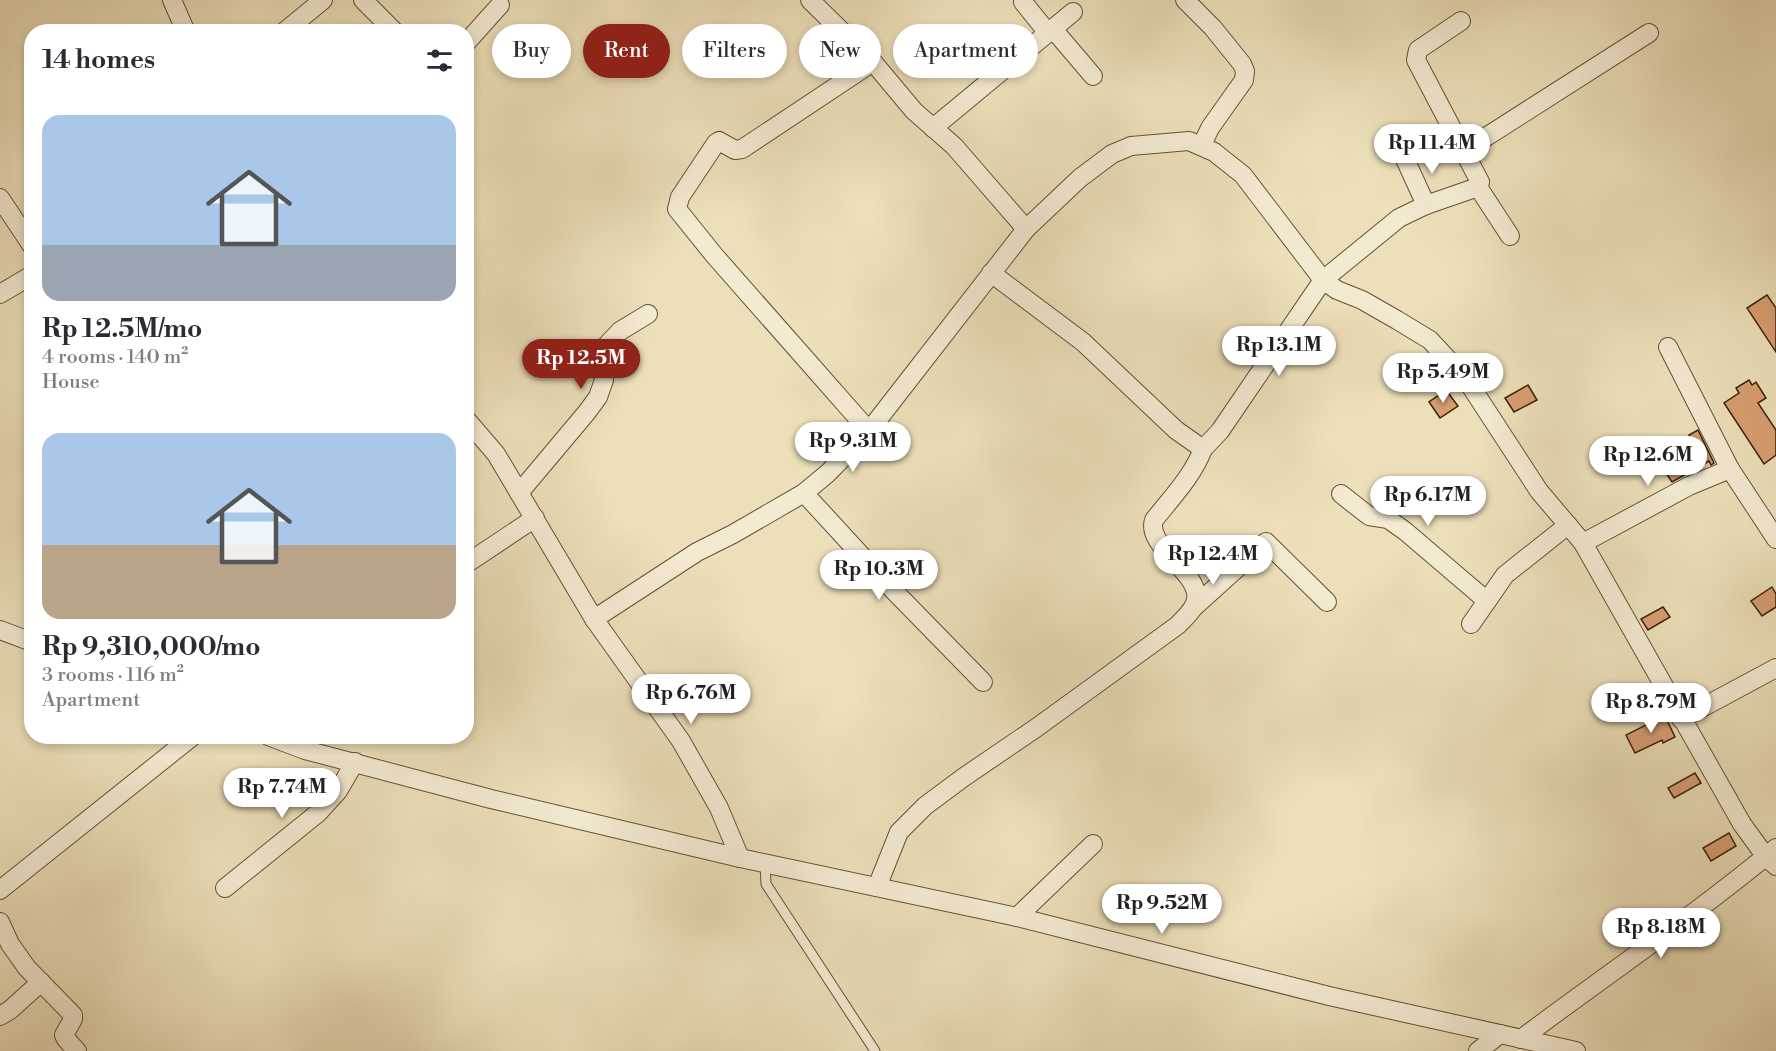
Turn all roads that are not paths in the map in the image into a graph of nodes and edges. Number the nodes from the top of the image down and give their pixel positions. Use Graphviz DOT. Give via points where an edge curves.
graph roads {
  1 [pos="172,0"];
  2 [pos="323,0"];
  3 [pos="363,0"];
  4 [pos="810,0"];
  5 [pos="1185,0"];
  6 [pos="1023,2"];
  7 [pos="500,5"];
  8 [pos="1073,12"];
  9 [pos="1461,21"];
  10 [pos="182,24"];
  11 [pos="294,24"];
  12 [pos="388,24"];
  13 [pos="834,24"];
  14 [pos="1051,31"];
  15 [pos="1649,33"];
  16 [pos="474,34"];
  17 [pos="881,72"];
  18 [pos="1093,76"];
  19 [pos="849,78"];
  20 [pos="933,128"];
  21 [pos="1202,145"];
  22 [pos="1464,151"];
  23 [pos="1405,159"];
  24 [pos="1478,187"];
  25 [pos="0,198"];
  26 [pos="1426,205"];
  27 [pos="1026,229"];
  28 [pos="24,234"];
  29 [pos="1510,236"];
  30 [pos="991,273"];
  31 [pos="24,280"];
  32 [pos="1323,280"];
  33 [pos="0,294"];
  34 [pos="648,314"];
  35 [pos="1668,347"];
  36 [pos="474,428"];
  37 [pos="869,431"];
  38 [pos="1203,449"];
  39 [pos="1730,469"];
  40 [pos="519,493"];
  41 [pos="804,493"];
  42 [pos="1341,494"];
  43 [pos="535,518"];
  44 [pos="1568,525"];
  45 [pos="1776,539"];
  46 [pos="1583,543"];
  47 [pos="474,559"];
  48 [pos="1487,601"];
  49 [pos="1327,602"];
  50 [pos="1193,608"];
  51 [pos="594,619"];
  52 [pos="1471,624"];
  53 [pos="0,630"];
  54 [pos="24,639"];
  55 [pos="1776,668"];
  56 [pos="983,682"];
  57 [pos="1681,719"];
  58 [pos="184,744"];
  59 [pos="310,744"];
  60 [pos="355,762"];
  61 [pos="1093,844"];
  62 [pos="1773,857"];
  63 [pos="740,858"];
  64 [pos="765,863"];
  65 [pos="877,887"];
  66 [pos="225,888"];
  67 [pos="0,890"];
  68 [pos="1017,917"];
  69 [pos="0,922"];
  70 [pos="41,982"];
  71 [pos="0,1016"];
  72 [pos="1500,1034"];
  73 [pos="1521,1039"];
  74 [pos="77,1051"];
  75 [pos="875,1051"];
  76 [pos="1478,1051"];
  77 [pos="1576,1051"];
  1 -- 10 [label="street"];
  2 -- 11 [label="street"];
  3 -- 12 [label="street"];
  4 -- 13 [label="street"];
  5 -- 21 [label="street" via="1213,28 1245,71 1241,84"];
  6 -- 14 [label="street"];
  7 -- 16 [label="street"];
  8 -- 14 [label="street"];
  9 -- 22 [label="street" via="1418,50 1416,60"];
  14 -- 18 [label="street"];
  14 -- 20 [label="street"];
  15 -- 22 [label="street"];
  17 -- 20 [label="street"];
  19 -- 37 [label="street" via="742,149 716,143 680,197 677,208"];
  20 -- 27 [label="street" via="954,146"];
  21 -- 27 [label="street" via="1165,142 1131,146 1112,154"];
  21 -- 32 [label="street" via="1243,175"];
  22 -- 24 [label="street" via="1480,182"];
  23 -- 26 [label="street"];
  24 -- 26 [label="street"];
  24 -- 29 [label="street"];
  25 -- 28 [label="street"];
  26 -- 32 [label="street" via="1399,218"];
  27 -- 30 [label="street"];
  30 -- 37 [label="street"];
  30 -- 38 [label="street" via="1083,342 1176,430"];
  31 -- 33 [label="street"];
  32 -- 38 [label="street" via="1220,431"];
  32 -- 44 [label="street" via="1430,340 1467,379 1539,491"];
  34 -- 40 [label="street" via="620,331 604,348 600,357 604,380 598,397"];
  35 -- 39 [label="street"];
  36 -- 40 [label="street" via="496,454"];
  37 -- 41 [label="street"];
  38 -- 50 [label="street" via="1199,462 1152,526 1161,545 1186,573 1197,593"];
  39 -- 45 [label="street"];
  39 -- 46 [label="street" via="1689,486"];
  40 -- 43 [label="street"];
  41 -- 51 [label="street" via="697,552"];
  41 -- 56 [label="street"];
  42 -- 48 [label="street" via="1369,516 1388,519 1405,531"];
  43 -- 47 [label="street"];
  43 -- 51 [label="street"];
  44 -- 46 [label="street"];
  44 -- 48 [label="street" via="1505,575"];
  46 -- 57 [label="street"];
  48 -- 52 [label="street"];
  49 -- 50 [label="street" via="1266,542"];
  50 -- 65 [label="street" via="1178,625 925,806 899,832"];
  51 -- 63 [label="street" via="681,741 719,808"];
  53 -- 54 [label="street"];
  55 -- 57 [label="street"];
  57 -- 62 [label="street" via="1742,824"];
  58 -- 67 [label="street"];
  59 -- 60 [label="street"];
  60 -- 63 [label="street"];
  60 -- 66 [label="street" via="338,791 318,813"];
  61 -- 68 [label="street"];
  62 -- 73 [label="street"];
  63 -- 64 [label="street"];
  64 -- 65 [label="street"];
  64 -- 75 [label="lane" via="766,885"];
  65 -- 68 [label="street"];
  68 -- 72 [label="street" via="1329,996"];
  69 -- 70 [label="street" via="10,944"];
  70 -- 71 [label="street"];
  70 -- 74 [label="street" via="73,1015 64,1035"];
  72 -- 73 [label="street"];
  72 -- 76 [label="street"];
  73 -- 77 [label="street"];
}
